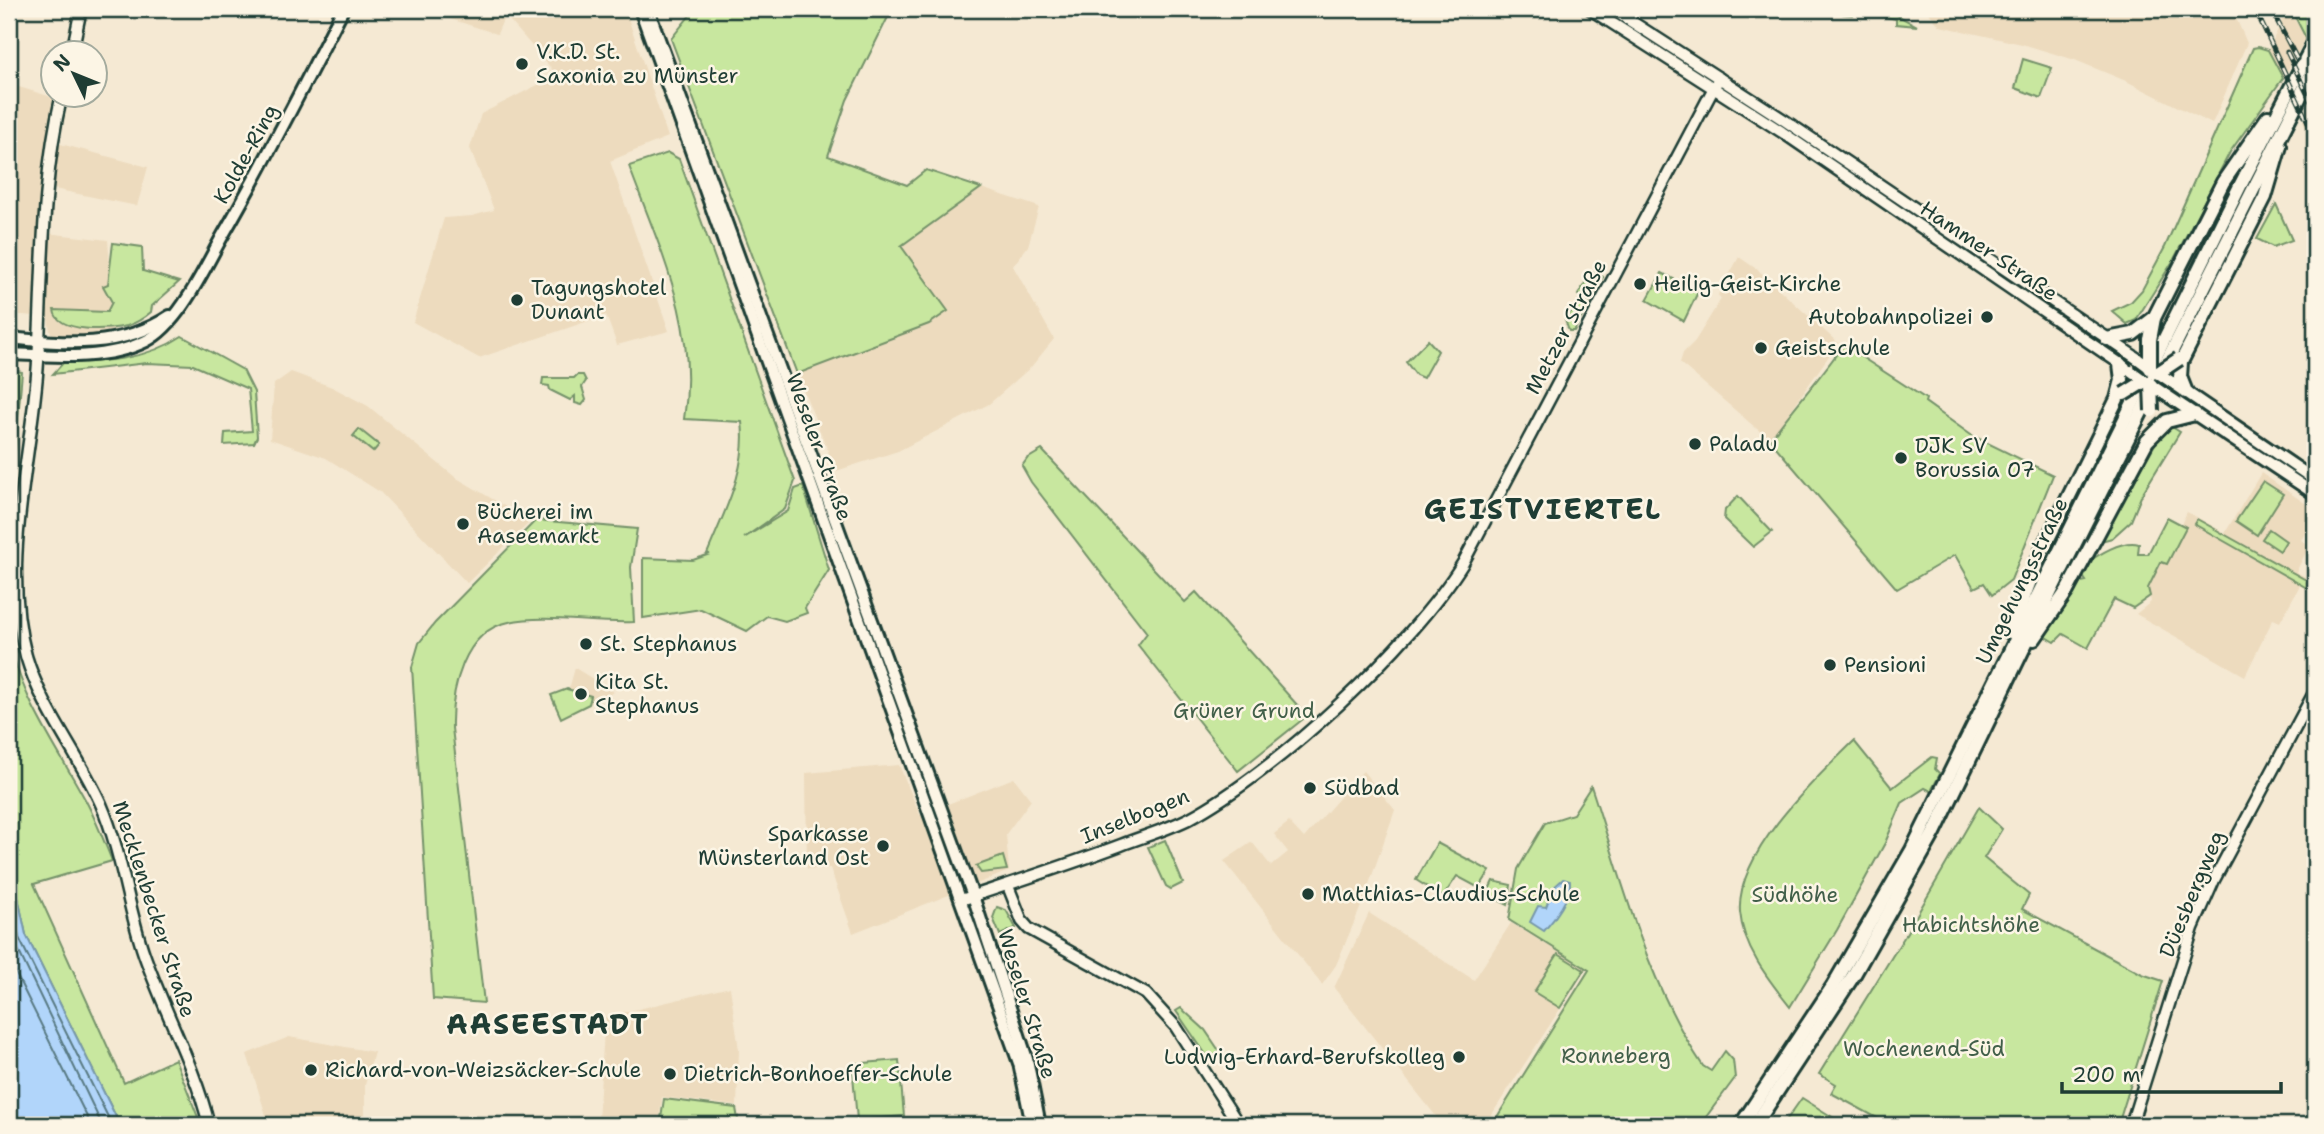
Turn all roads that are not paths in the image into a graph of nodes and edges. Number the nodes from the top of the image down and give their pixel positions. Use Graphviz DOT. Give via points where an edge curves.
graph roads {
  1 [pos="81,9"];
  2 [pos="343,9"];
  3 [pos="640,9"];
  4 [pos="648,9"];
  5 [pos="1590,9"];
  6 [pos="1614,9"];
  7 [pos="1608,21"];
  8 [pos="1646,32"];
  9 [pos="75,38"];
  10 [pos="2315,41"];
  11 [pos="1639,43"];
  12 [pos="2315,67"];
  13 [pos="1719,78"];
  14 [pos="1713,89"];
  15 [pos="2288,92"];
  16 [pos="60,108"];
  17 [pos="2289,117"];
  18 [pos="175,313"];
  19 [pos="2154,318"];
  20 [pos="9,338"];
  21 [pos="2107,339"];
  22 [pos="38,341"];
  23 [pos="9,354"];
  24 [pos="38,354"];
  25 [pos="2183,356"];
  26 [pos="2126,367"];
  27 [pos="2154,377"];
  28 [pos="2186,392"];
  29 [pos="2120,396"];
  30 [pos="2195,414"];
  31 [pos="2147,441"];
  32 [pos="2315,480"];
  33 [pos="2315,494"];
  34 [pos="1444,593"];
  35 [pos="2005,672"];
  36 [pos="2315,691"];
  37 [pos="1008,886"];
  38 [pos="973,896"];
  39 [pos="961,900"];
  40 [pos="209,1125"];
  41 [pos="1032,1125"];
  42 [pos="1040,1125"];
  43 [pos="1239,1125"];
  44 [pos="1741,1125"];
  45 [pos="1755,1125"];
  46 [pos="2131,1125"];
  1 -- 9 [label="street"];
  2 -- 18 [label="main road, Kolde-Ring" via="260,171"];
  3 -- 39 [label="main road, Weseler Straße"];
  4 -- 38 [label="main road, Weseler Straße"];
  5 -- 7 [label="street, Hammer Straße"];
  6 -- 7 [label="street"];
  6 -- 8 [label="street, Hammer Straße"];
  7 -- 11 [label="street, Hammer Straße"];
  8 -- 11 [label="street"];
  8 -- 13 [label="street, Hammer Straße"];
  10 -- 15 [label="highway, Umgehungsstraße"];
  11 -- 14 [label="street, Hammer Straße"];
  12 -- 17 [label="highway, Umgehungsstraße"];
  13 -- 14 [label="street, Metzer Straße"];
  13 -- 21 [label="street, Hammer Straße"];
  14 -- 26 [label="street, Hammer Straße"];
  14 -- 34 [label="street, Metzer Straße"];
  15 -- 19 [label="highway" via="2222,182"];
  15 -- 35 [label="highway, Umgehungsstraße"];
  16 -- 22 [label="street, Mecklenbecker Straße" via="40,258"];
  17 -- 25 [label="highway" via="2265,197"];
  17 -- 35 [label="highway, Umgehungsstraße"];
  18 -- 22 [label="main road, Kolde-Ring" via="123,339"];
  18 -- 24 [label="main road, Kolde-Ring" via="162,331 117,351"];
  19 -- 21 [label="highway" via="2133,334"];
  19 -- 27 [label="highway, bridge" via="2150,340"];
  20 -- 22 [label="main road, Kolde-Ring"];
  21 -- 27 [label="street, Hammer Straße, bridge" via="2138,359"];
  22 -- 24 [label="street, Mecklenbecker Straße"];
  23 -- 24 [label="main road, Kolde-Ring"];
  24 -- 40 [label="street, Mecklenbecker Straße" via="14,558 20,634 38,690 109,824 143,950"];
  25 -- 27 [label="highway, bridge"];
  25 -- 28 [label="highway" via="2179,369"];
  26 -- 27 [label="street, Hammer Straße, bridge"];
  26 -- 29 [label="highway"];
  27 -- 28 [label="main road, Hammer Straße"];
  27 -- 29 [label="highway, bridge"];
  27 -- 30 [label="main road, Hammer Straße, bridge" via="2163,393"];
  27 -- 31 [label="highway, bridge"];
  28 -- 32 [label="main road, Hammer Straße"];
  29 -- 35 [label="highway" via="2023,593"];
  30 -- 31 [label="highway" via="2167,421"];
  30 -- 33 [label="main road, Hammer Straße"];
  31 -- 35 [label="highway" via="2067,591"];
  34 -- 37 [label="street, Inselbogen" via="1356,686 1281,753 1214,803 1165,828"];
  35 -- 44 [label="highway, Umgehungsstraße" via="1882,904"];
  35 -- 45 [label="highway, Umgehungsstraße" via="1956,790 1894,908"];
  36 -- 46 [label="street, Düesbergweg" via="2193,928"];
  37 -- 38 [label="street, Inselbogen"];
  37 -- 43 [label="street" via="1029,929 1146,994 1166,1014"];
  38 -- 39 [label="street"];
  38 -- 42 [label="main road, Weseler Straße" via="1027,1059"];
  39 -- 41 [label="main road, Weseler Straße" via="1019,1063"];
}
